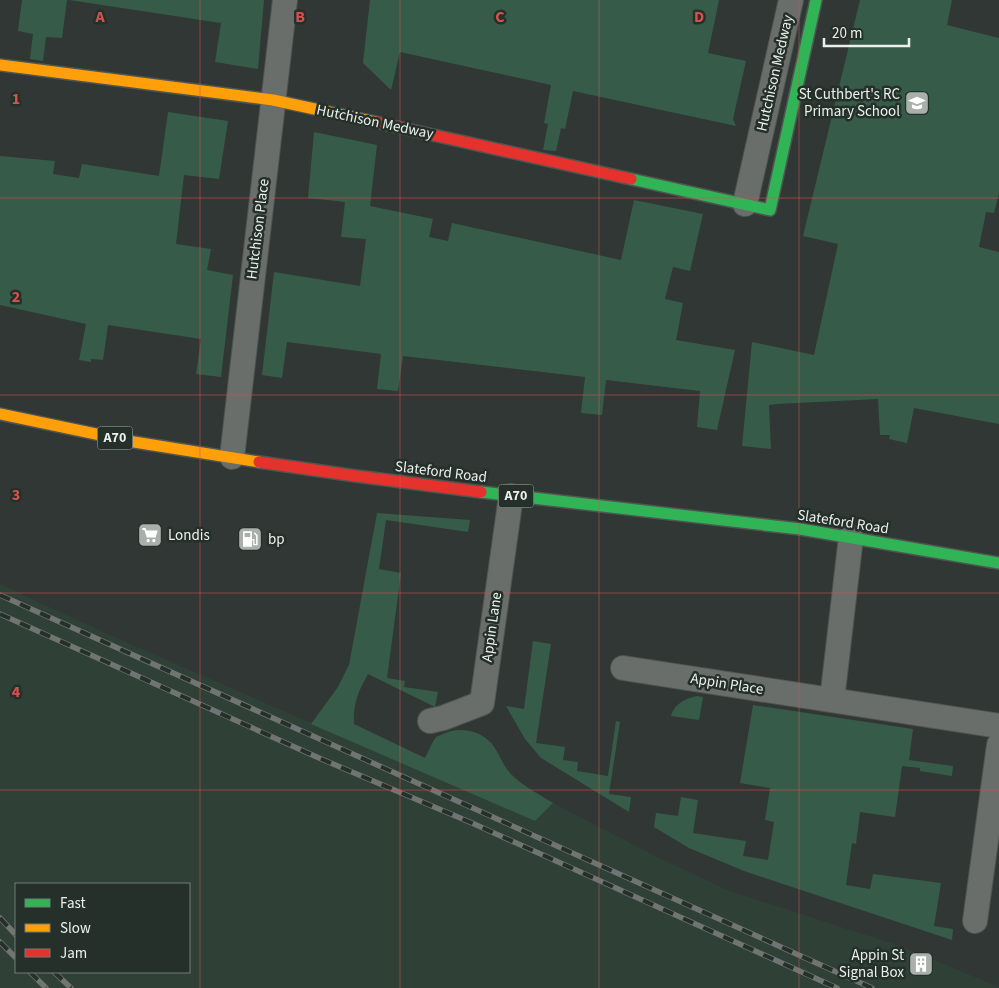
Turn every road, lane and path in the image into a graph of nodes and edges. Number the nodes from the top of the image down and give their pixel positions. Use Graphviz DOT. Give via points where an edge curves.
graph roads {
  1 [pos="285,0"];
  2 [pos="791,0"];
  3 [pos="816,0"];
  4 [pos="0,65"];
  5 [pos="273,100"];
  6 [pos="745,204"];
  7 [pos="0,414"];
  8 [pos="232,458"];
  9 [pos="511,496"];
  10 [pos="851,538"];
  11 [pos="999,563"];
  12 [pos="623,668"];
  13 [pos="832,700"];
  14 [pos="430,721"];
  15 [pos="999,726"];
  16 [pos="999,745"];
  17 [pos="975,921"];
  1 -- 5 [label="street, Hutchison Place"];
  2 -- 6 [label="street, Hutchison Medway"];
  3 -- 6 [label="main road, Hutchison Medway" via="770,210"];
  4 -- 5 [label="main road, Hutchison Medway"];
  5 -- 6 [label="main road, Hutchison Medway"];
  5 -- 8 [label="street, Hutchison Place"];
  7 -- 8 [label="main road, Slateford Road / A70" via="134,442"];
  8 -- 9 [label="main road, Slateford Road / A70"];
  9 -- 10 [label="main road, Slateford Road / A70" via="800,529"];
  9 -- 14 [label="street, Appin Lane" via="482,703"];
  10 -- 11 [label="main road, Slateford Road / A70"];
  10 -- 13 [label="street"];
  12 -- 13 [label="street, Appin Place"];
  13 -- 15 [label="street, Appin Place"];
  16 -- 17 [label="street"];
}
